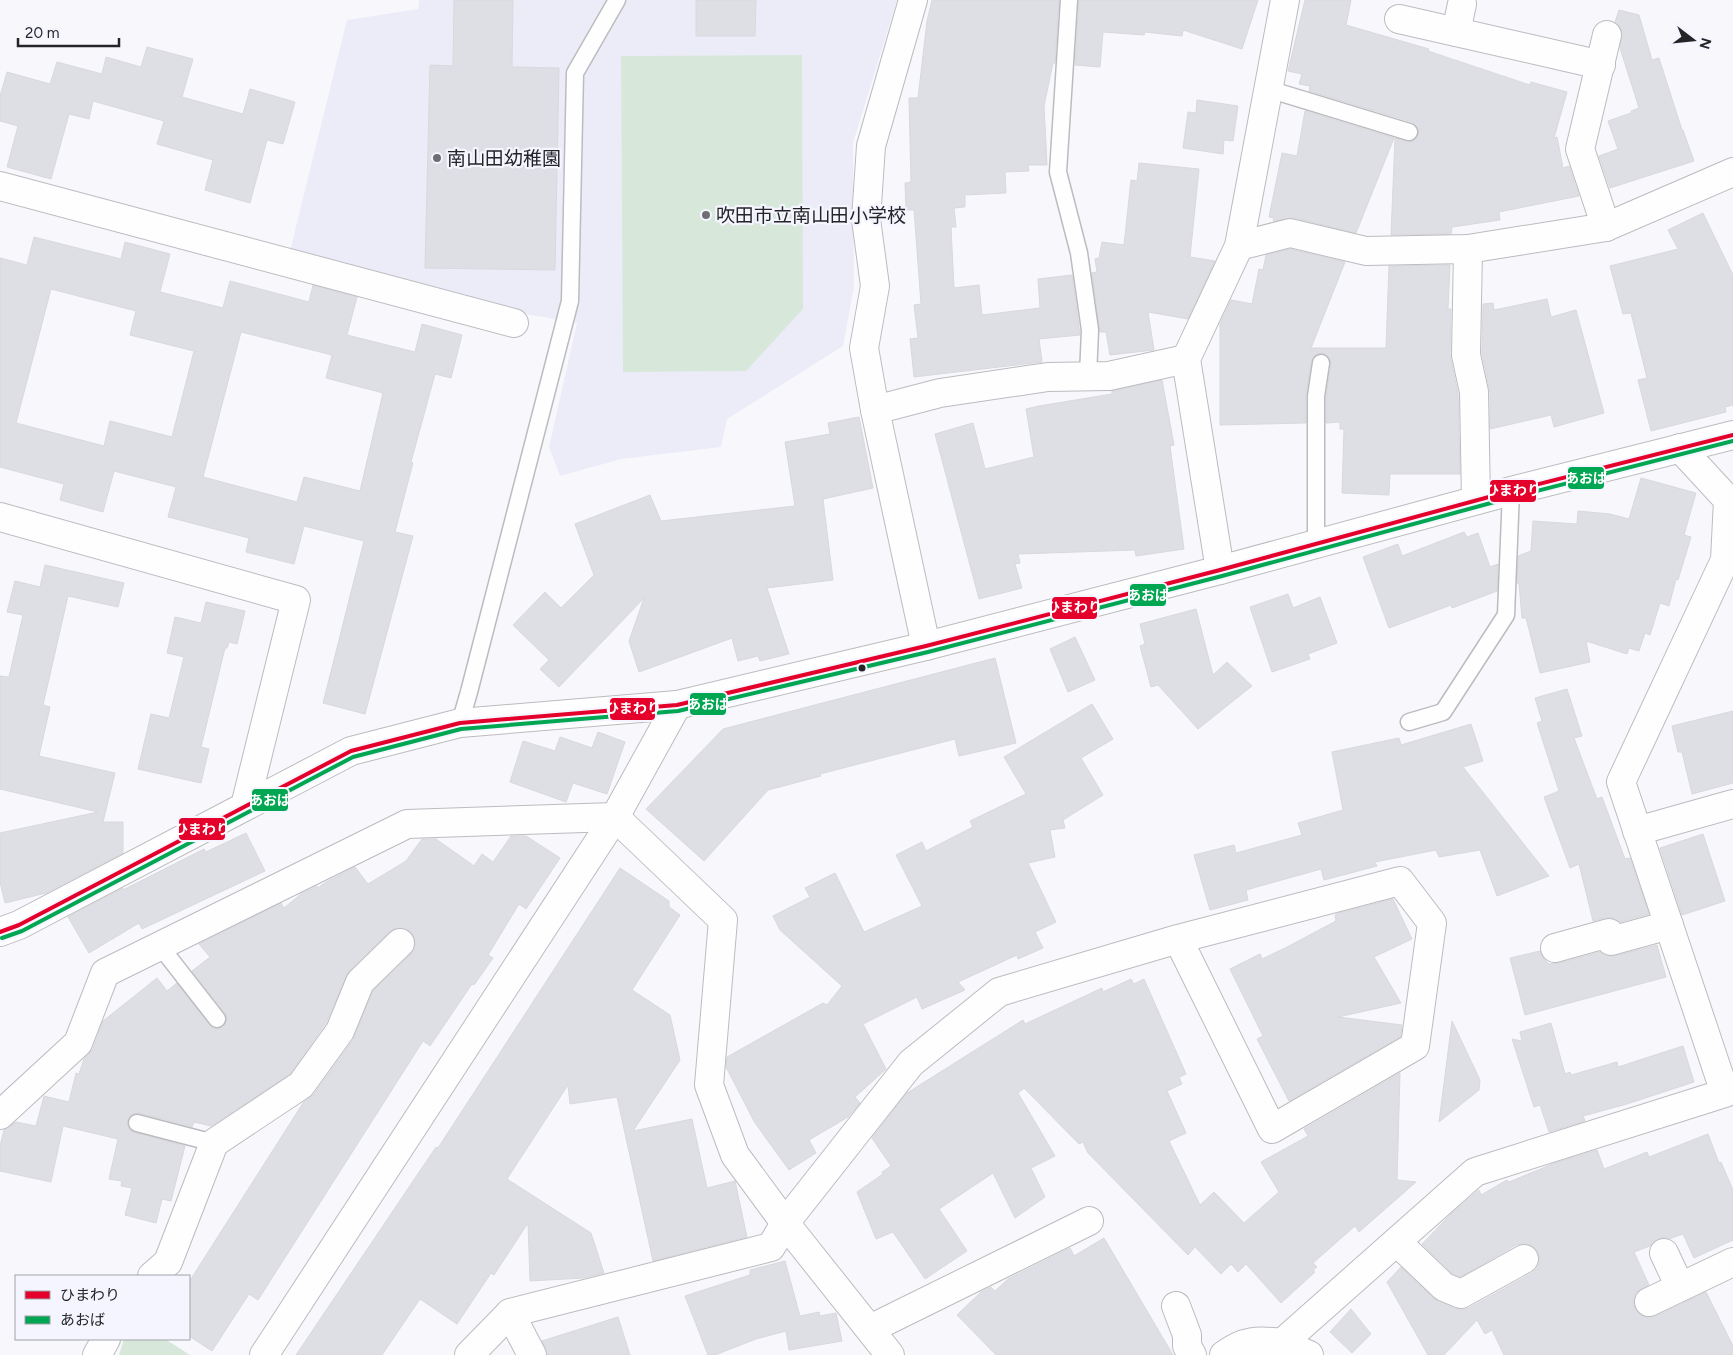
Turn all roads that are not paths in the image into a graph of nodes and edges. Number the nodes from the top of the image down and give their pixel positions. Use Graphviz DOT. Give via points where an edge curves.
graph roads {
  1 [pos="617,0"];
  2 [pos="913,0"];
  3 [pos="1069,0"];
  4 [pos="1285,0"];
  5 [pos="1462,4"];
  6 [pos="1399,19"];
  7 [pos="1456,32"];
  8 [pos="1608,35"];
  9 [pos="1601,65"];
  10 [pos="1268,89"];
  11 [pos="1409,132"];
  12 [pos="1733,172"];
  13 [pos="0,186"];
  14 [pos="1606,227"];
  15 [pos="1239,246"];
  16 [pos="1468,249"];
  17 [pos="514,323"];
  18 [pos="1186,358"];
  19 [pos="1321,363"];
  20 [pos="1088,376"];
  21 [pos="875,410"];
  22 [pos="1733,434"];
  23 [pos="1680,448"];
  24 [pos="1511,491"];
  25 [pos="1476,500"];
  26 [pos="1731,502"];
  27 [pos="0,517"];
  28 [pos="1316,544"];
  29 [pos="1220,570"];
  30 [pos="926,646"];
  31 [pos="677,705"];
  32 [pos="1409,722"];
  33 [pos="460,723"];
  34 [pos="1733,804"];
  35 [pos="245,806"];
  36 [pos="615,817"];
  37 [pos="1637,831"];
  38 [pos="1669,925"];
  39 [pos="0,932"];
  40 [pos="1178,939"];
  41 [pos="400,943"];
  42 [pos="160,946"];
  43 [pos="1555,948"];
  44 [pos="217,1019"];
  45 [pos="1730,1099"];
  46 [pos="0,1115"];
  47 [pos="137,1123"];
  48 [pos="214,1143"];
  49 [pos="1089,1221"];
  50 [pos="785,1223"];
  51 [pos="1396,1242"];
  52 [pos="1664,1253"];
  53 [pos="1524,1259"];
  54 [pos="1733,1262"];
  55 [pos="153,1275"];
  56 [pos="1680,1287"];
  57 [pos="1650,1302"];
  58 [pos="1176,1306"];
  59 [pos="510,1313"];
  60 [pos="870,1329"];
  61 [pos="105,1340"];
  62 [pos="1282,1343"];
  63 [pos="97,1355"];
  64 [pos="264,1355"];
  65 [pos="469,1355"];
  66 [pos="532,1355"];
  67 [pos="890,1355"];
  68 [pos="1192,1355"];
  69 [pos="1224,1355"];
  70 [pos="1309,1355"];
  1 -- 33 [label="lane" via="575,73 570,301"];
  2 -- 21 [label="street" via="871,146 866,219 875,286 864,348"];
  3 -- 20 [label="lane" via="1058,172 1078,253 1090,330"];
  4 -- 10 [label="street"];
  5 -- 7 [label="street"];
  6 -- 7 [label="street"];
  7 -- 9 [label="street"];
  8 -- 9 [label="street"];
  9 -- 14 [label="street" via="1580,149"];
  10 -- 11 [label="lane"];
  10 -- 15 [label="street"];
  12 -- 14 [label="street"];
  13 -- 17 [label="street"];
  14 -- 16 [label="street"];
  15 -- 16 [label="street" via="1290,233 1366,251"];
  15 -- 18 [label="street"];
  16 -- 25 [label="street" via="1466,355 1474,392"];
  18 -- 20 [label="street" via="1109,376"];
  18 -- 29 [label="street"];
  19 -- 28 [label="lane" via="1316,396"];
  20 -- 21 [label="street" via="1048,377 940,393"];
  21 -- 30 [label="street"];
  22 -- 23 [label="street"];
  23 -- 24 [label="street"];
  23 -- 26 [label="street"];
  24 -- 25 [label="street"];
  24 -- 32 [label="lane" via="1506,616 1443,712"];
  25 -- 28 [label="street"];
  26 -- 37 [label="street" via="1725,560 1621,782"];
  27 -- 35 [label="street" via="296,600"];
  28 -- 29 [label="street"];
  29 -- 30 [label="street"];
  30 -- 31 [label="street"];
  31 -- 33 [label="street"];
  31 -- 36 [label="street"];
  33 -- 35 [label="street" via="351,750"];
  34 -- 37 [label="street"];
  35 -- 39 [label="street"];
  36 -- 42 [label="street" via="406,824"];
  36 -- 50 [label="street" via="723,920 709,1085 735,1155"];
  36 -- 64 [label="street"];
  37 -- 38 [label="street"];
  38 -- 43 [label="street" via="1611,941 1609,933"];
  38 -- 45 [label="street"];
  40 -- 40 [label="street" via="1400,880 1432,923 1415,1046 1272,1129"];
  40 -- 50 [label="street" via="999,992 911,1063"];
  41 -- 48 [label="street" via="360,982 340,1031 301,1085"];
  42 -- 44 [label="lane"];
  42 -- 46 [label="street" via="105,973 78,1043"];
  45 -- 51 [label="street" via="1475,1172"];
  47 -- 48 [label="lane"];
  48 -- 55 [label="street" via="168,1262"];
  49 -- 60 [label="street"];
  50 -- 59 [label="street" via="771,1247"];
  50 -- 60 [label="street"];
  51 -- 53 [label="street" via="1444,1287 1461,1294"];
  51 -- 62 [label="street"];
  52 -- 56 [label="street"];
  54 -- 56 [label="street"];
  56 -- 57 [label="street"];
  58 -- 68 [label="street"];
  59 -- 65 [label="street"];
  59 -- 66 [label="street"];
  60 -- 67 [label="street"];
  61 -- 63 [label="street"];
  62 -- 69 [label="street" via="1259,1340"];
  62 -- 70 [label="street"];
}
